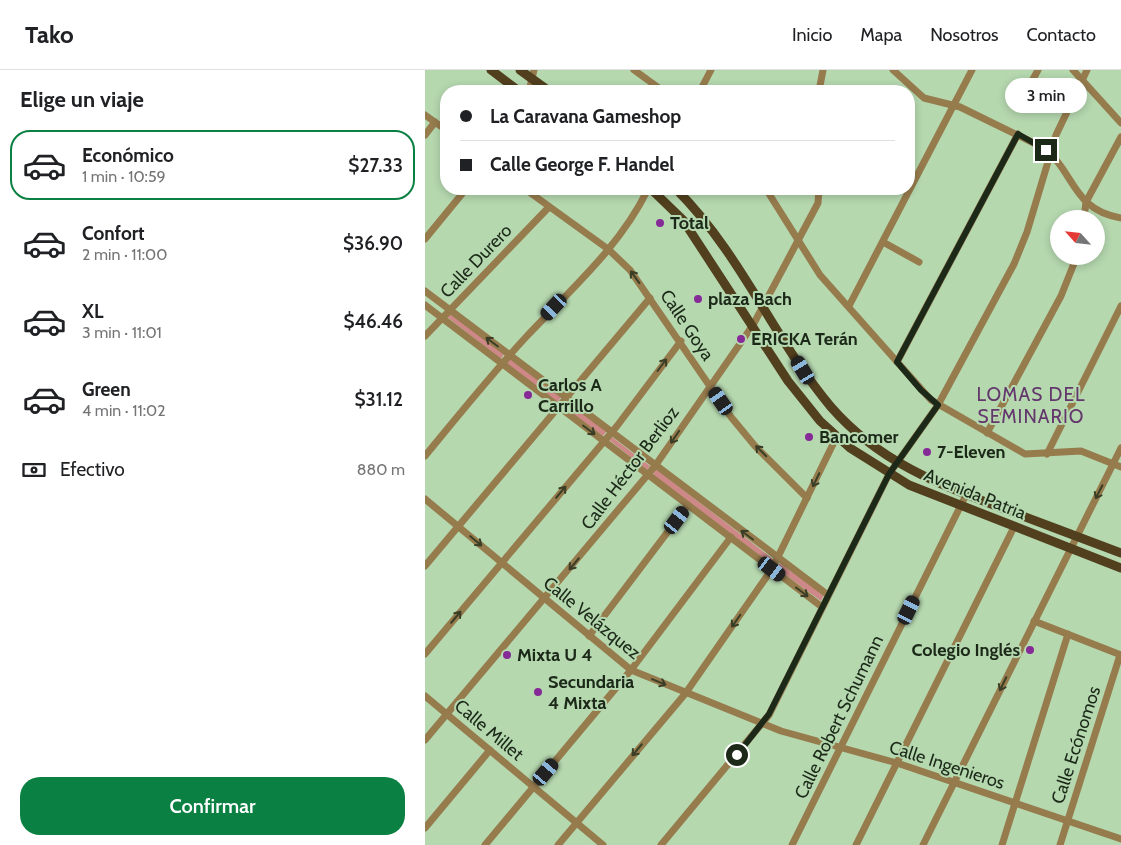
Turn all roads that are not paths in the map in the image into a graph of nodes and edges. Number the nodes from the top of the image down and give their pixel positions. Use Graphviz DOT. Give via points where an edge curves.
graph roads {
  1 [pos="491,70"];
  2 [pos="520,70"];
  3 [pos="711,70"];
  4 [pos="823,70"];
  5 [pos="893,70"];
  6 [pos="972,70"];
  7 [pos="1038,70"];
  8 [pos="1073,70"];
  9 [pos="1087,70"];
  10 [pos="637,71"];
  11 [pos="533,74"];
  12 [pos="1081,80"];
  13 [pos="511,85"];
  14 [pos="543,85"];
  15 [pos="655,85"];
  16 [pos="703,85"];
  17 [pos="820,85"];
  18 [pos="910,85"];
  19 [pos="915,89"];
  20 [pos="1027,90"];
  21 [pos="953,106"];
  22 [pos="425,115"];
  23 [pos="435,122"];
  24 [pos="1121,123"];
  25 [pos="440,126"];
  26 [pos="1018,134"];
  27 [pos="425,135"];
  28 [pos="1121,138"];
  29 [pos="1050,153"];
  30 [pos="915,180"];
  31 [pos="461,195"];
  32 [pos="533,195"];
  33 [pos="646,195"];
  34 [pos="656,195"];
  35 [pos="682,195"];
  36 [pos="770,195"];
  37 [pos="818,195"];
  38 [pos="907,195"];
  39 [pos="1086,202"];
  40 [pos="549,207"];
  41 [pos="1085,210"];
  42 [pos="1121,218"];
  43 [pos="425,238"];
  44 [pos="799,240"];
  45 [pos="883,242"];
  46 [pos="608,249"];
  47 [pos="919,262"];
  48 [pos="1073,265"];
  49 [pos="425,291"];
  50 [pos="651,298"];
  51 [pos="425,305"];
  52 [pos="764,306"];
  53 [pos="849,306"];
  54 [pos="1121,306"];
  55 [pos="450,310"];
  56 [pos="442,318"];
  57 [pos="753,325"];
  58 [pos="425,336"];
  59 [pos="681,341"];
  60 [pos="509,355"];
  61 [pos="897,362"];
  62 [pos="502,364"];
  63 [pos="710,386"];
  64 [pos="566,398"];
  65 [pos="938,405"];
  66 [pos="559,407"];
  67 [pos="611,432"];
  68 [pos="987,433"];
  69 [pos="837,436"];
  70 [pos="604,441"];
  71 [pos="1121,448"];
  72 [pos="1047,454"];
  73 [pos="425,456"];
  74 [pos="897,463"];
  75 [pos="1113,464"];
  76 [pos="655,466"];
  77 [pos="1121,467"];
  78 [pos="889,474"];
  79 [pos="648,475"];
  80 [pos="966,495"];
  81 [pos="807,498"];
  82 [pos="425,499"];
  83 [pos="688,505"];
  84 [pos="961,507"];
  85 [pos="458,526"];
  86 [pos="1014,527"];
  87 [pos="1077,536"];
  88 [pos="731,538"];
  89 [pos="1071,549"];
  90 [pos="1121,553"];
  91 [pos="778,558"];
  92 [pos="502,563"];
  93 [pos="425,566"];
  94 [pos="1121,568"];
  95 [pos="772,569"];
  96 [pos="828,595"];
  97 [pos="545,599"];
  98 [pos="822,607"];
  99 [pos="1035,621"];
  100 [pos="1068,634"];
  101 [pos="589,636"];
  102 [pos="425,654"];
  103 [pos="1121,655"];
  104 [pos="631,670"];
  105 [pos="685,694"];
  106 [pos="425,696"];
  107 [pos="447,714"];
  108 [pos="762,725"];
  109 [pos="425,740"];
  110 [pos="841,748"];
  111 [pos="490,750"];
  112 [pos="897,763"];
  113 [pos="955,782"];
  114 [pos="533,787"];
  115 [pos="1015,803"];
  116 [pos="1067,821"];
  117 [pos="576,823"];
  118 [pos="425,828"];
  119 [pos="1121,839"];
  120 [pos="926,844"];
  121 [pos="485,845"];
  122 [pos="558,845"];
  123 [pos="603,845"];
  124 [pos="661,845"];
  125 [pos="792,845"];
  126 [pos="856,845"];
  127 [pos="1002,845"];
  128 [pos="1060,845"];
  129 [pos="1119,845"];
  1 -- 13 [label="main road"];
  2 -- 11 [label="main road"];
  3 -- 16 [label="street"];
  4 -- 17 [label="street"];
  5 -- 18 [label="street"];
  6 -- 21 [label="street"];
  7 -- 20 [label="street"];
  8 -- 12 [label="street"];
  9 -- 12 [label="street"];
  10 -- 15 [label="street"];
  11 -- 14 [label="main road"];
  12 -- 24 [label="street"];
  12 -- 29 [label="street"];
  19 -- 21 [label="street" via="925,98"];
  21 -- 26 [label="street"];
  21 -- 30 [label="street"];
  22 -- 23 [label="street"];
  23 -- 25 [label="street"];
  23 -- 27 [label="street"];
  26 -- 29 [label="street"];
  26 -- 61 [label="street"];
  28 -- 39 [label="street"];
  29 -- 39 [label="street"];
  29 -- 65 [label="street" via="1014,264"];
  31 -- 43 [label="street"];
  32 -- 40 [label="street, Calle Goya"];
  33 -- 46 [label="street" via="629,224"];
  34 -- 57 [label="main road, Avenida Patria" via="683,220"];
  35 -- 52 [label="main road, Avenida Patria" via="734,258"];
  36 -- 44 [label="street"];
  37 -- 44 [label="street, Calle Héctor Berlioz"];
  38 -- 45 [label="street"];
  39 -- 41 [label="street"];
  39 -- 42 [label="street" via="1100,212"];
  40 -- 46 [label="street, Calle Goya"];
  40 -- 55 [label="street, Calle Durero"];
  44 -- 52 [label="street, Calle Héctor Berlioz"];
  44 -- 53 [label="street" via="820,275"];
  45 -- 47 [label="street"];
  45 -- 53 [label="street"];
  50 -- 46 [label="street, Calle Goya, one-way" via="631,270"];
  46 -- 60 [label="street"];
  48 -- 68 [label="street" via="1061,296"];
  49 -- 55 [label="street"];
  50 -- 59 [label="street, Calle Goya"];
  50 -- 64 [label="street"];
  51 -- 56 [label="street"];
  52 -- 57 [label="street, Calle Héctor Berlioz"];
  52 -- 74 [label="main road, Avenida Patria" via="803,370 831,406 873,447"];
  53 -- 61 [label="street"];
  54 -- 72 [label="street"];
  55 -- 56 [label="street, Calle Durero"];
  60 -- 55 [label="street, one-way"];
  56 -- 58 [label="street, Calle Durero"];
  56 -- 62 [label="street"];
  57 -- 63 [label="street, Calle Héctor Berlioz"];
  57 -- 69 [label="main road, Avenida Patria" via="788,381"];
  59 -- 63 [label="street, Calle Goya"];
  67 -- 59 [label="street, one-way"];
  60 -- 62 [label="street"];
  60 -- 64 [label="street"];
  61 -- 65 [label="street"];
  62 -- 66 [label="street"];
  62 -- 73 [label="street"];
  63 -- 76 [label="street, Calle Héctor Berlioz, one-way"];
  81 -- 63 [label="street, Calle Goya, one-way" via="755,446"];
  64 -- 66 [label="street"];
  64 -- 67 [label="street"];
  65 -- 68 [label="street"];
  65 -- 74 [label="street"];
  66 -- 70 [label="street, one-way"];
  66 -- 85 [label="street"];
  67 -- 70 [label="street"];
  67 -- 76 [label="street"];
  68 -- 72 [label="street" via="1025,454"];
  69 -- 78 [label="main road, Avenida Patria"];
  69 -- 81 [label="street, one-way"];
  70 -- 79 [label="street"];
  92 -- 70 [label="street, one-way"];
  71 -- 75 [label="street"];
  72 -- 75 [label="street" via="1081,452"];
  74 -- 78 [label="street"];
  74 -- 80 [label="main road, Avenida Patria"];
  75 -- 77 [label="street"];
  75 -- 87 [label="street, one-way"];
  76 -- 79 [label="street, Calle Héctor Berlioz"];
  91 -- 76 [label="street, one-way"];
  78 -- 84 [label="main road, Avenida Patria"];
  78 -- 96 [label="street"];
  79 -- 83 [label="street"];
  79 -- 97 [label="street, Calle Héctor Berlioz, one-way"];
  80 -- 84 [label="street, Calle Robert Schumann"];
  80 -- 87 [label="main road, Avenida Patria"];
  81 -- 91 [label="street"];
  82 -- 85 [label="street, Calle Velázquez"];
  83 -- 88 [label="street"];
  83 -- 101 [label="street"];
  84 -- 86 [label="main road, Avenida Patria"];
  84 -- 110 [label="street, Calle Robert Schumann"];
  85 -- 92 [label="street, Calle Velázquez, one-way"];
  85 -- 93 [label="street"];
  86 -- 89 [label="main road, Avenida Patria"];
  86 -- 112 [label="street"];
  87 -- 89 [label="street"];
  87 -- 90 [label="main road, Avenida Patria"];
  88 -- 95 [label="street"];
  88 -- 104 [label="street"];
  89 -- 94 [label="main road, Avenida Patria"];
  89 -- 99 [label="street"];
  91 -- 95 [label="street"];
  91 -- 96 [label="street"];
  92 -- 97 [label="street, Calle Velázquez"];
  102 -- 92 [label="street, one-way"];
  95 -- 98 [label="street, one-way"];
  95 -- 105 [label="street, one-way"];
  96 -- 98 [label="street"];
  97 -- 101 [label="street, Calle Velázquez"];
  97 -- 107 [label="street, Calle Héctor Berlioz"];
  98 -- 108 [label="street"];
  99 -- 100 [label="street"];
  99 -- 113 [label="street, one-way"];
  100 -- 103 [label="street"];
  100 -- 115 [label="street"];
  101 -- 104 [label="street, Calle Velázquez"];
  103 -- 116 [label="street, Calle Ecónomos"];
  104 -- 105 [label="street, Calle Velázquez, one-way"];
  104 -- 114 [label="street"];
  105 -- 108 [label="street, Calle Velázquez"];
  105 -- 117 [label="street, one-way"];
  106 -- 107 [label="street, Calle Millet"];
  107 -- 109 [label="street, Calle Héctor Berlioz"];
  107 -- 111 [label="street, Calle Millet"];
  108 -- 110 [label="street, Calle Ingenieros"];
  108 -- 124 [label="street"];
  110 -- 112 [label="street, Calle Ingenieros"];
  110 -- 125 [label="street, Calle Robert Schumann"];
  111 -- 114 [label="street, Calle Millet"];
  111 -- 118 [label="street"];
  112 -- 113 [label="street, Calle Ingenieros"];
  112 -- 126 [label="street"];
  113 -- 115 [label="street, Calle Ingenieros"];
  113 -- 120 [label="street"];
  114 -- 117 [label="street, Calle Millet"];
  114 -- 121 [label="street"];
  115 -- 116 [label="street, Calle Ingenieros"];
  115 -- 127 [label="street"];
  116 -- 119 [label="street, Calle Ingenieros"];
  116 -- 128 [label="street, Calle Ecónomos"];
  117 -- 122 [label="street"];
  117 -- 123 [label="street, Calle Millet"];
  119 -- 129 [label="street"];
}
